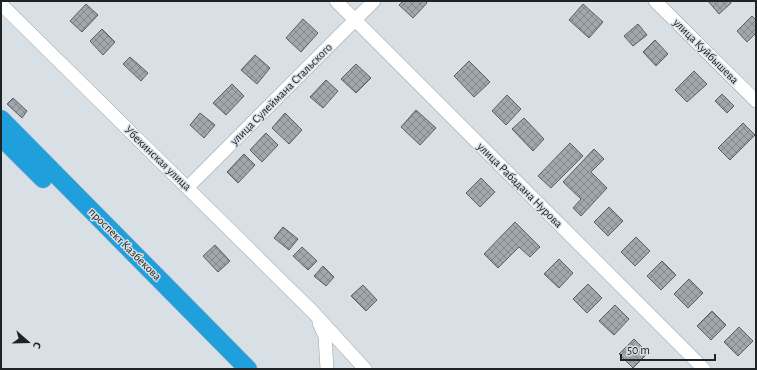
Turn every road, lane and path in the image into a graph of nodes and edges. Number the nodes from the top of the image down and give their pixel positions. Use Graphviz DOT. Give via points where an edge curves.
graph roads {
  1 [pos="336,1"];
  2 [pos="374,1"];
  3 [pos="655,1"];
  4 [pos="1,4"];
  5 [pos="355,20"];
  6 [pos="756,101"];
  7 [pos="1,119"];
  8 [pos="1,137"];
  9 [pos="188,187"];
  10 [pos="313,312"];
  11 [pos="234,369"];
  12 [pos="248,369"];
  13 [pos="327,369"];
  14 [pos="365,369"];
  15 [pos="704,369"];
  1 -- 5 [label="street, улица Рабадана Нурова"];
  2 -- 5 [label="street, улица Сулеймана Стальского"];
  3 -- 6 [label="street, улица Куйбышева"];
  4 -- 9 [label="street, Убекинская улица"];
  5 -- 9 [label="street, улица Сулеймана Стальского"];
  5 -- 15 [label="street, улица Рабадана Нурова"];
  7 -- 12 [label="highway, проспект Казбекова"];
  8 -- 11 [label="highway, проспект Казбекова"];
  9 -- 10 [label="street, Убекинская улица"];
  10 -- 13 [label="street" via="325,336"];
  10 -- 14 [label="street, Убекинская улица"];
}
